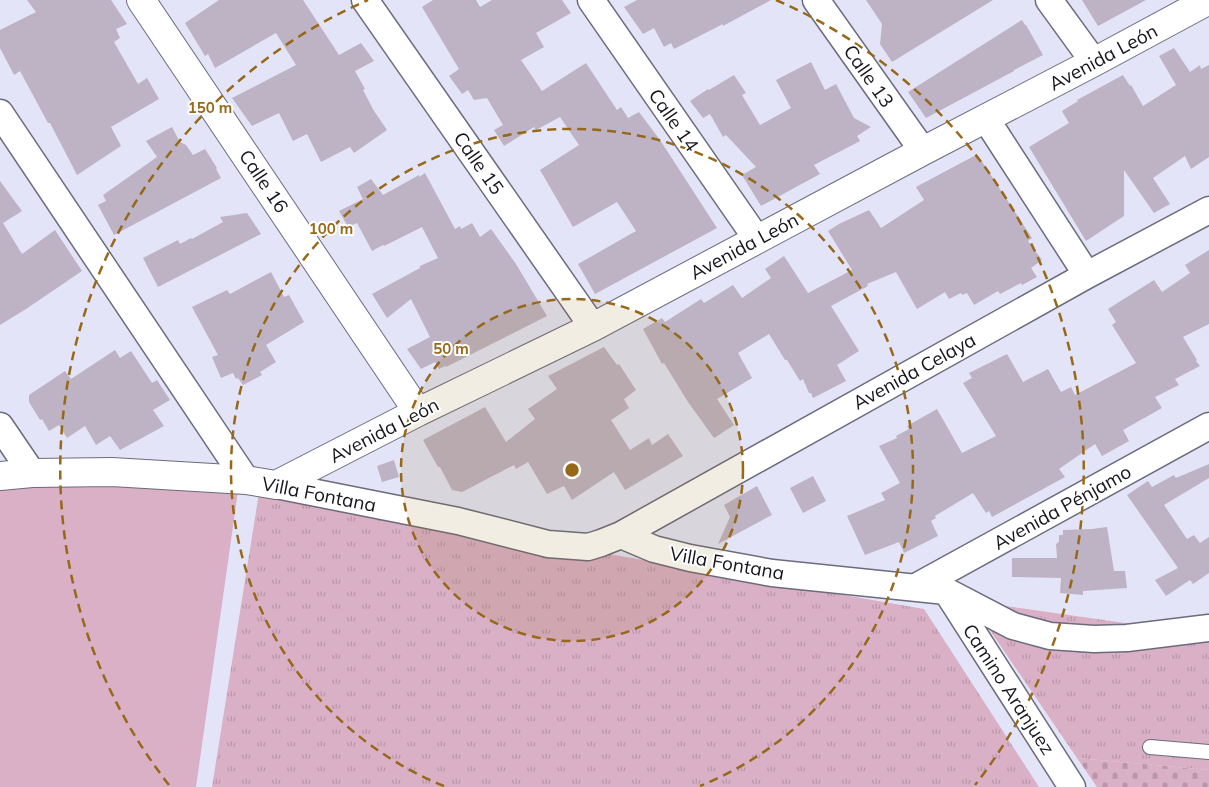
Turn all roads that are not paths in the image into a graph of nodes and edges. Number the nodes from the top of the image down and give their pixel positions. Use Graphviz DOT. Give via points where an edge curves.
graph roads {
  1 [pos="141,0"];
  2 [pos="365,0"];
  3 [pos="591,0"];
  4 [pos="816,0"];
  5 [pos="1049,0"];
  6 [pos="1209,0"];
  7 [pos="1094,62"];
  8 [pos="0,113"];
  9 [pos="986,118"];
  10 [pos="923,151"];
  11 [pos="1209,210"];
  12 [pos="756,239"];
  13 [pos="1086,275"];
  14 [pos="593,327"];
  15 [pos="418,412"];
  16 [pos="0,426"];
  17 [pos="1209,426"];
  18 [pos="32,473"];
  19 [pos="0,476"];
  20 [pos="246,480"];
  21 [pos="276,485"];
  22 [pos="621,535"];
  23 [pos="916,587"];
  24 [pos="946,591"];
  25 [pos="1209,628"];
  26 [pos="1150,747"];
  27 [pos="1209,752"];
  28 [pos="1072,787"];
  1 -- 15 [label="street, Calle 16"];
  2 -- 14 [label="street, Calle 15"];
  3 -- 12 [label="street, Calle 14"];
  4 -- 10 [label="street, Calle 13"];
  5 -- 7 [label="street"];
  6 -- 7 [label="street, Avenida León"];
  7 -- 9 [label="street, Avenida León"];
  8 -- 20 [label="street"];
  9 -- 10 [label="street, Avenida León"];
  9 -- 13 [label="street"];
  10 -- 12 [label="street, Avenida León"];
  11 -- 13 [label="street, Avenida Celaya"];
  12 -- 14 [label="street, Avenida León"];
  13 -- 22 [label="street, Avenida Celaya"];
  14 -- 15 [label="street, Avenida León"];
  15 -- 21 [label="street, Avenida León"];
  16 -- 18 [label="street"];
  17 -- 23 [label="street, Avenida Pénjamo"];
  18 -- 19 [label="street"];
  18 -- 20 [label="street" via="112,472"];
  20 -- 21 [label="street, Villa Fontana"];
  21 -- 22 [label="street, Villa Fontana" via="458,521 548,544 588,547"];
  22 -- 23 [label="street, Villa Fontana" via="654,549 690,558 772,572"];
  23 -- 24 [label="street, Villa Fontana"];
  24 -- 25 [label="street, Villa Fontana" via="1012,626 1050,636 1127,638"];
  24 -- 28 [label="street, Camino Aranjuez"];
  26 -- 27 [label="lane"];
}
